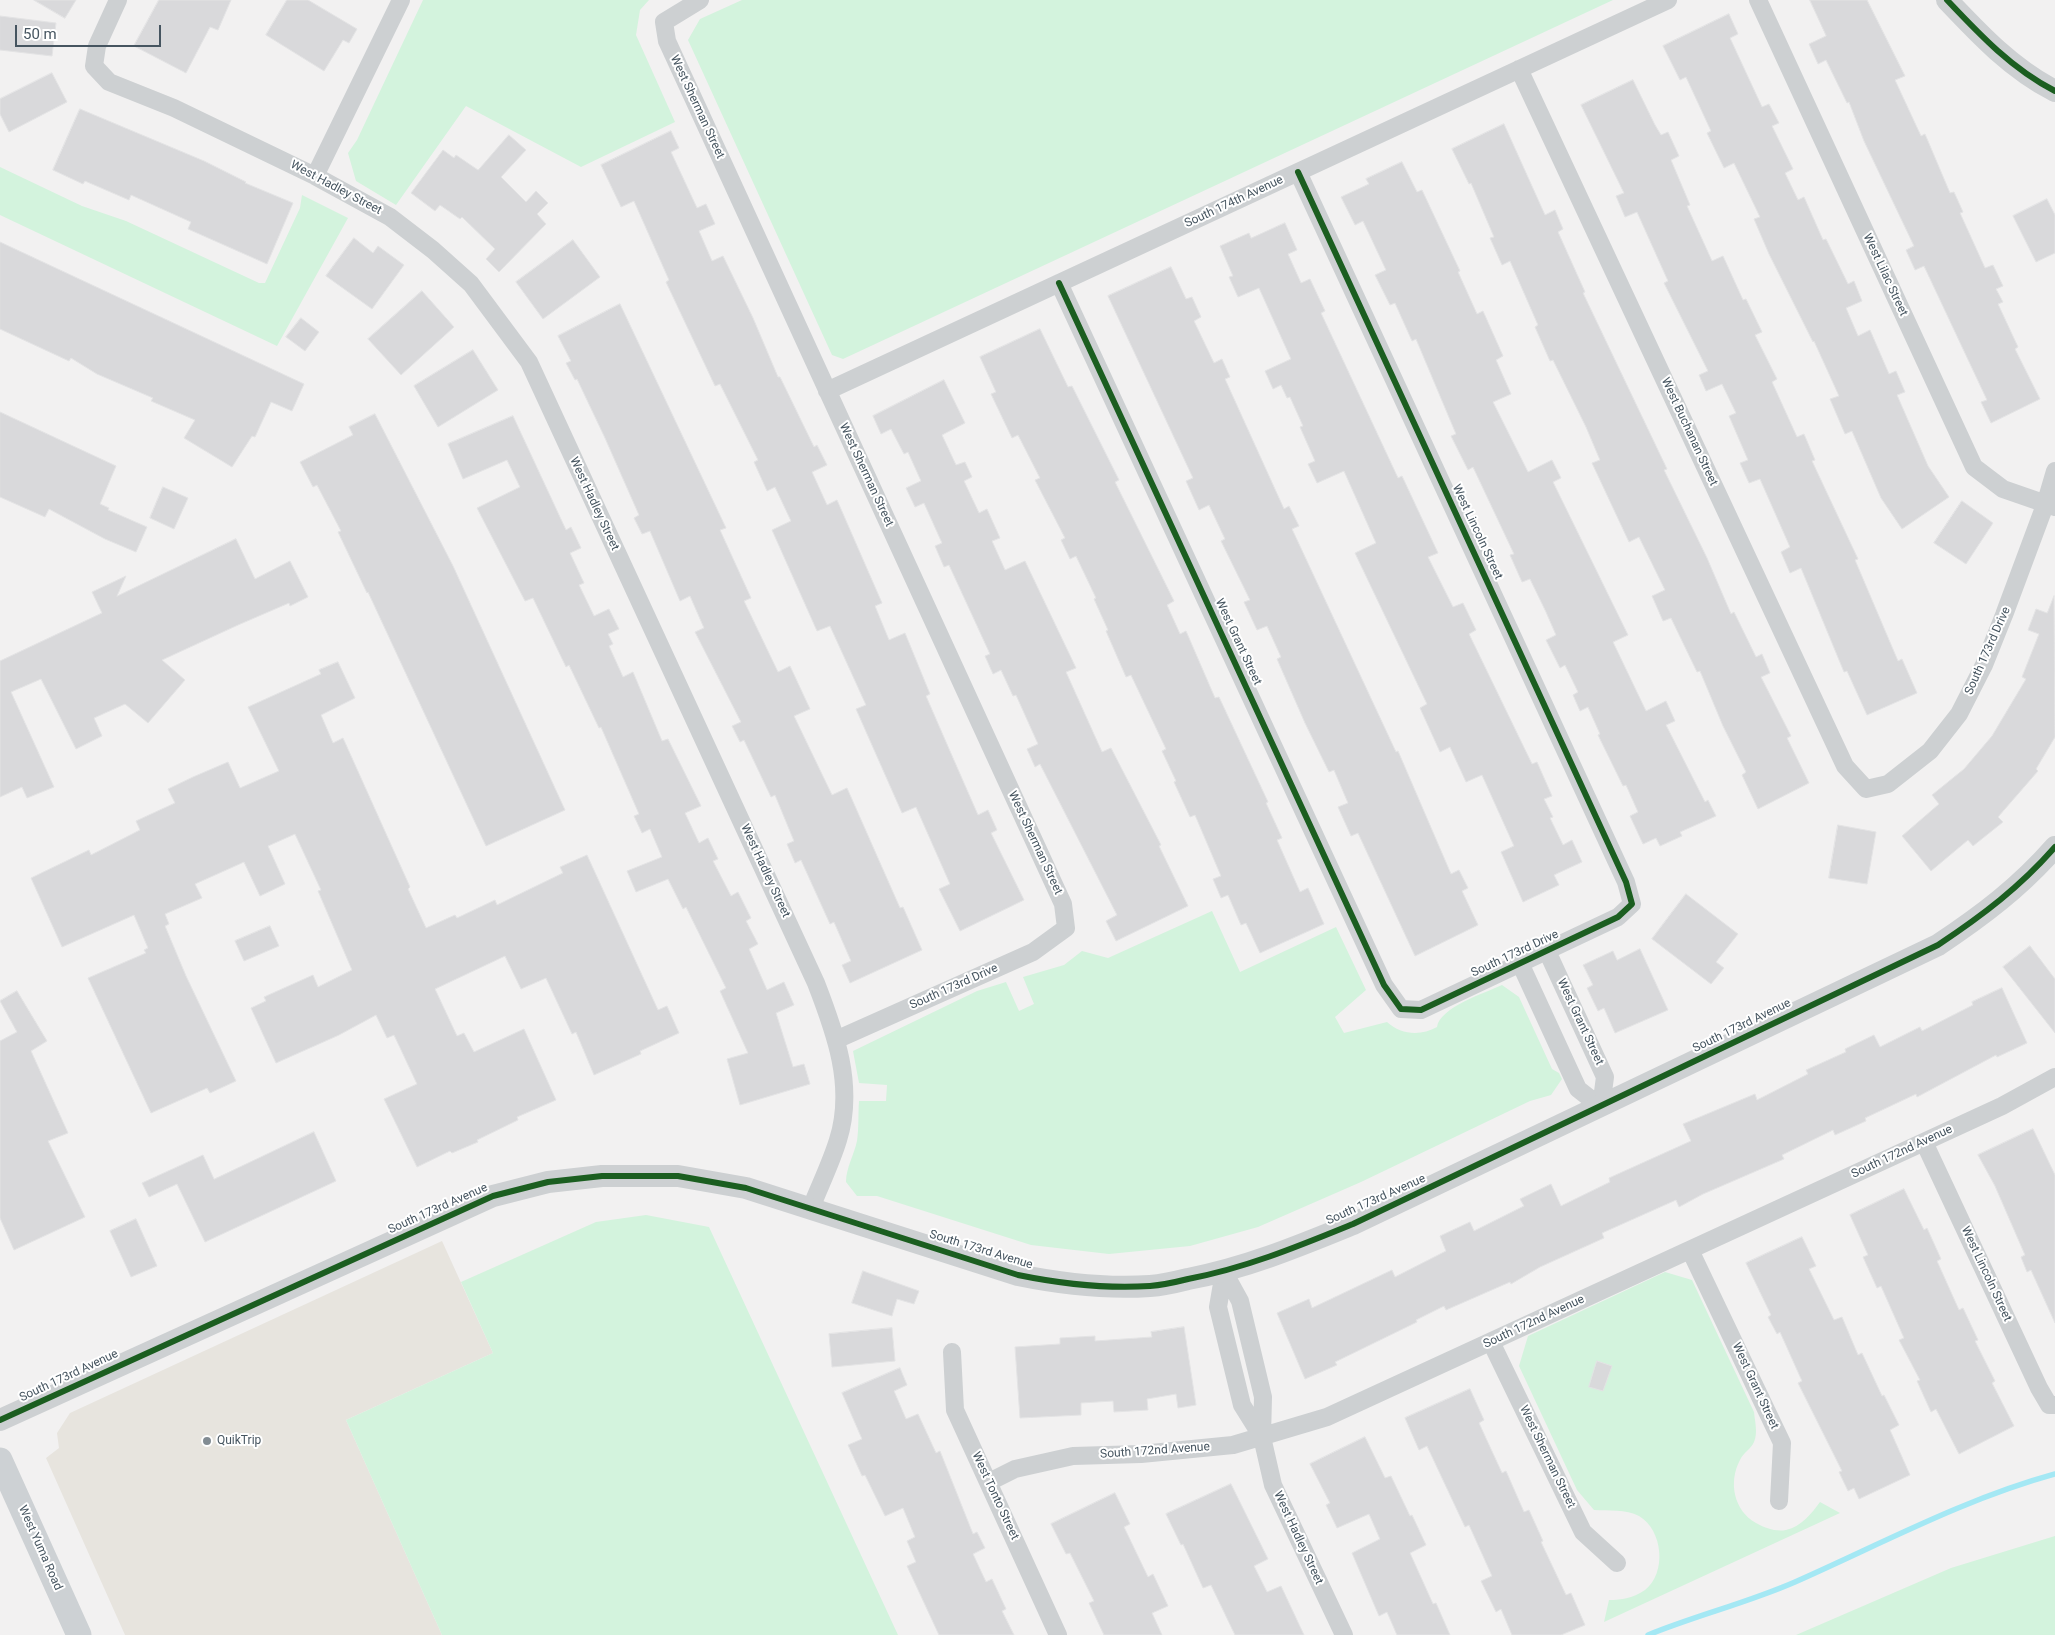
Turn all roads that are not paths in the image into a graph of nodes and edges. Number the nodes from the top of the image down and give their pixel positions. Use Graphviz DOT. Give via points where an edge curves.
graph roads {
  1 [pos="118,0"];
  2 [pos="401,0"];
  3 [pos="700,0"];
  4 [pos="1668,0"];
  5 [pos="1758,0"];
  6 [pos="1947,0"];
  7 [pos="1519,69"];
  8 [pos="2055,91"];
  9 [pos="1298,172"];
  10 [pos="315,176"];
  11 [pos="1059,283"];
  12 [pos="827,391"];
  13 [pos="2055,471"];
  14 [pos="2050,506"];
  15 [pos="1866,789"];
  16 [pos="2055,846"];
  17 [pos="1632,904"];
  18 [pos="1066,928"];
  19 [pos="1547,951"];
  20 [pos="1520,963"];
  21 [pos="1401,1009"];
  22 [pos="838,1039"];
  23 [pos="2055,1078"];
  24 [pos="1601,1106"];
  25 [pos="1924,1142"];
  26 [pos="811,1208"];
  27 [pos="1690,1250"];
  28 [pos="1224,1272"];
  29 [pos="1491,1342"];
  30 [pos="952,1352"];
  31 [pos="2052,1405"];
  32 [pos="0,1420"];
  33 [pos="1262,1437"];
  34 [pos="0,1460"];
  35 [pos="989,1482"];
  36 [pos="1779,1501"];
  37 [pos="1618,1563"];
  38 [pos="79,1635"];
  39 [pos="1058,1635"];
  40 [pos="1344,1635"];
  1 -- 10 [label="street, West Hadley Street" via="97,46 94,66 110,82 174,108"];
  2 -- 10 [label="street"];
  3 -- 12 [label="street, West Sherman Street" via="664,22 666,41"];
  4 -- 7 [label="street, South 174th Avenue"];
  5 -- 14 [label="street, West Lilac Street" via="1974,466 2002,489"];
  6 -- 8 [label="street" via="1987,43 2035,81"];
  7 -- 9 [label="street, South 174th Avenue"];
  7 -- 15 [label="street, West Buchanan Street" via="1845,766"];
  9 -- 11 [label="street, South 174th Avenue"];
  9 -- 17 [label="street, West Lincoln Street" via="1618,864"];
  10 -- 22 [label="street, West Hadley Street" via="390,217 433,250 471,284 529,362 816,983"];
  11 -- 12 [label="street, South 174th Avenue"];
  11 -- 21 [label="street, West Grant Street" via="1380,976"];
  12 -- 18 [label="street, West Sherman Street" via="1063,904"];
  13 -- 14 [label="street, South 173rd Drive"];
  14 -- 15 [label="street, South 173rd Drive" via="1984,665 1959,714 1930,751 1888,784"];
  16 -- 24 [label="street, South 173rd Avenue" via="2032,873 1987,913 1938,945"];
  17 -- 19 [label="street, South 173rd Drive" via="1618,917"];
  18 -- 22 [label="street, South 173rd Drive" via="1033,952"];
  19 -- 20 [label="street, South 173rd Drive"];
  19 -- 24 [label="street, West Grant Street" via="1605,1077"];
  20 -- 21 [label="street, South 173rd Drive" via="1421,1010"];
  20 -- 24 [label="street" via="1578,1089"];
  22 -- 26 [label="street, West Hadley Street" via="845,1096 840,1130"];
  23 -- 25 [label="street, South 172nd Avenue"];
  24 -- 28 [label="street, South 173rd Avenue" via="1353,1224"];
  25 -- 27 [label="street, South 172nd Avenue"];
  25 -- 31 [label="street, West Lincoln Street" via="2039,1388"];
  26 -- 28 [label="street, South 173rd Avenue" via="1018,1275 1054,1282 1088,1287 1152,1286"];
  26 -- 32 [label="street, South 173rd Avenue" via="746,1188 678,1176 602,1176 548,1182 493,1196"];
  27 -- 29 [label="street, South 172nd Avenue"];
  27 -- 36 [label="street, West Grant Street" via="1782,1443"];
  28 -- 33 [label="street, West Hadley Street" via="1240,1301 1263,1397"];
  29 -- 33 [label="street, South 172nd Avenue" via="1327,1417"];
  29 -- 37 [label="street, West Sherman Street" via="1583,1532"];
  30 -- 35 [label="street, West Tonto Street" via="955,1410"];
  33 -- 35 [label="street, South 172nd Avenue" via="1233,1445 1073,1456 1015,1469"];
  33 -- 40 [label="street, West Hadley Street" via="1273,1485"];
  34 -- 38 [label="main road, West Yuma Road"];
  35 -- 39 [label="street, West Tonto Street"];
}
